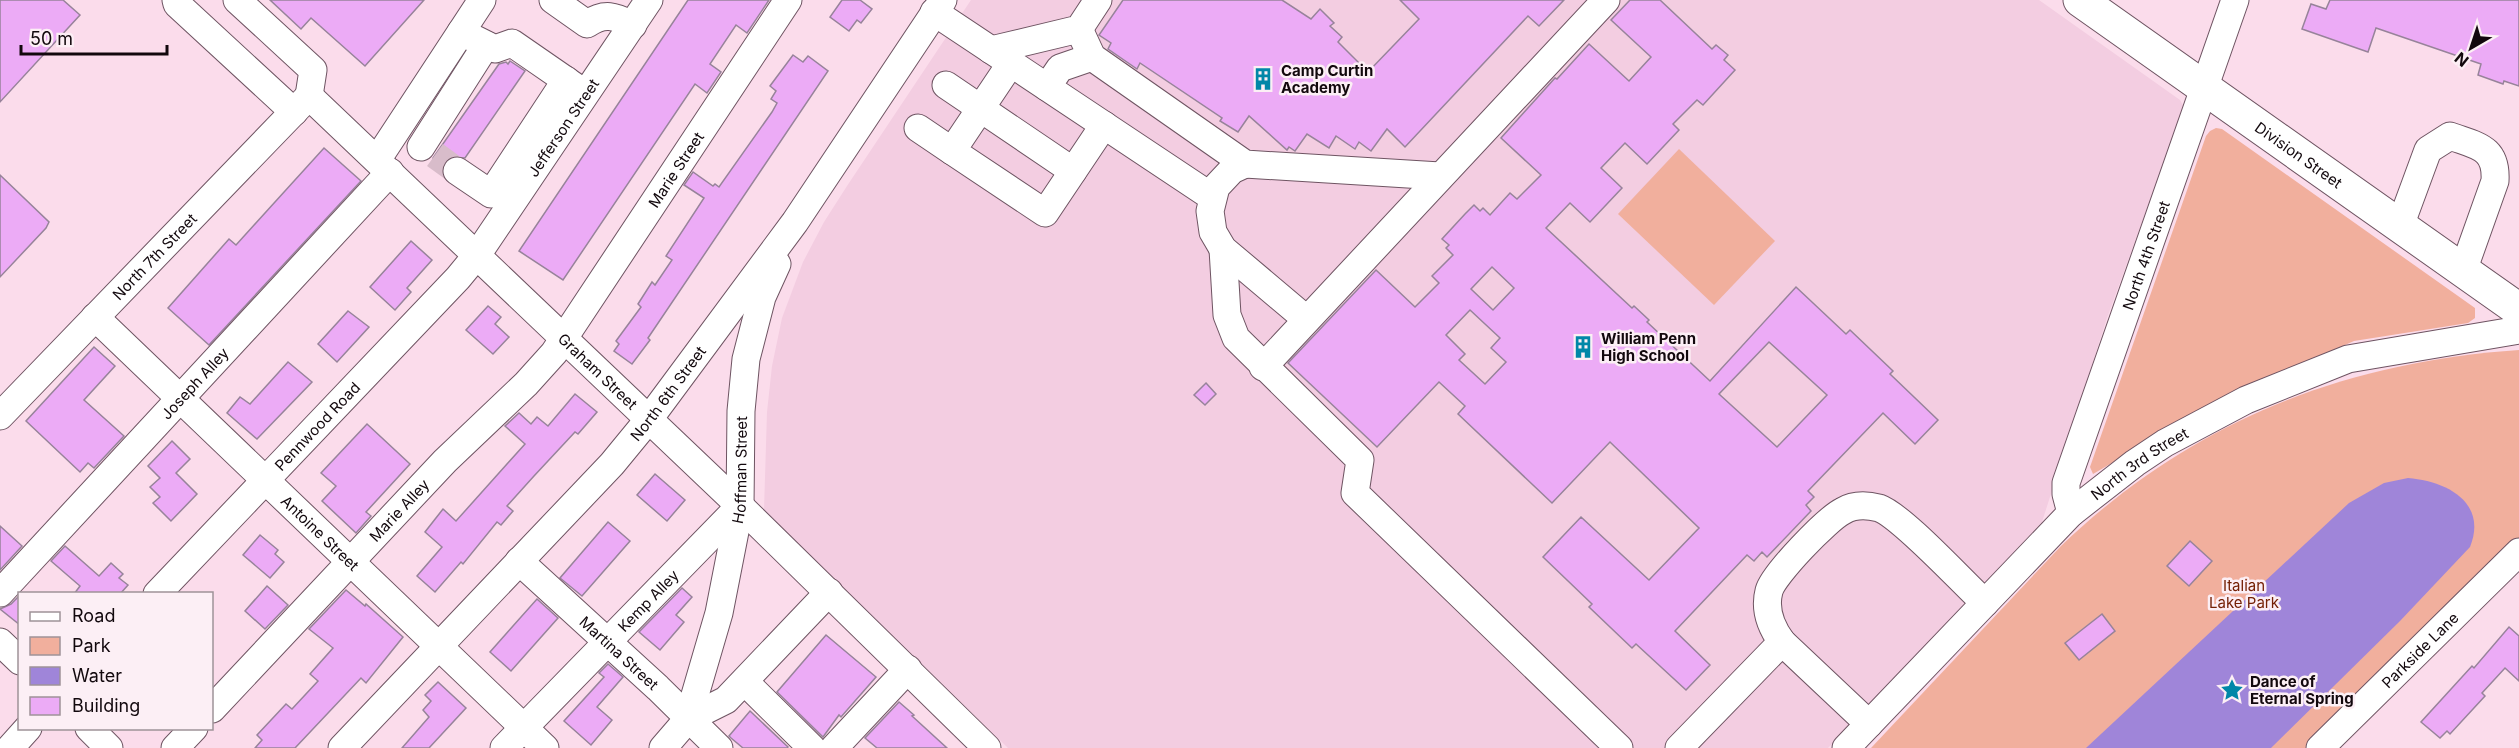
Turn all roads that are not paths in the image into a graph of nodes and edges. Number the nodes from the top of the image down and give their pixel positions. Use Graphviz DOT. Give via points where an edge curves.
graph roads {
  1 [pos="176,0"];
  2 [pos="237,0"];
  3 [pos="482,0"];
  4 [pos="553,0"];
  5 [pos="650,0"];
  6 [pos="788,0"];
  7 [pos="1098,0"];
  8 [pos="1606,0"];
  9 [pos="2080,0"];
  10 [pos="2235,0"];
  11 [pos="939,6"];
  12 [pos="633,25"];
  13 [pos="1079,29"];
  14 [pos="461,32"];
  15 [pos="486,45"];
  16 [pos="1001,57"];
  17 [pos="1092,57"];
  18 [pos="946,86"];
  19 [pos="576,87"];
  20 [pos="1047,87"];
  21 [pos="2205,88"];
  22 [pos="302,104"];
  23 [pos="981,108"];
  24 [pos="1104,125"];
  25 [pos="918,128"];
  26 [pos="396,132"];
  27 [pos="952,151"];
  28 [pos="1245,164"];
  29 [pos="383,166"];
  30 [pos="457,171"];
  31 [pos="1073,171"];
  32 [pos="1440,176"];
  33 [pos="1212,198"];
  34 [pos="500,200"];
  35 [pos="795,222"];
  36 [pos="2400,226"];
  37 [pos="1223,249"];
  38 [pos="477,255"];
  39 [pos="2463,271"];
  40 [pos="2519,310"];
  41 [pos="95,318"];
  42 [pos="1306,320"];
  43 [pos="2519,330"];
  44 [pos="563,337"];
  45 [pos="1263,367"];
  46 [pos="181,399"];
  47 [pos="0,416"];
  48 [pos="649,419"];
  49 [pos="266,480"];
  50 [pos="740,506"];
  51 [pos="2071,513"];
  52 [pos="2519,552"];
  53 [pos="519,561"];
  54 [pos="351,562"];
  55 [pos="159,592"];
  56 [pos="829,592"];
  57 [pos="0,593"];
  58 [pos="1984,603"];
  59 [pos="606,641"];
  60 [pos="0,642"];
  61 [pos="1782,642"];
  62 [pos="439,646"];
  63 [pos="18,659"];
  64 [pos="908,669"];
  65 [pos="745,682"];
  66 [pos="213,709"];
  67 [pos="688,719"];
  68 [pos="1869,724"];
  69 [pos="524,727"];
  70 [pos="27,730"];
  71 [pos="90,730"];
  72 [pos="193,730"];
  73 [pos="356,743"];
  74 [pos="10,748"];
  75 [pos="110,748"];
  76 [pos="175,748"];
  77 [pos="504,748"];
  78 [pos="545,748"];
  79 [pos="663,748"];
  80 [pos="719,748"];
  81 [pos="812,748"];
  82 [pos="834,748"];
  83 [pos="987,748"];
  84 [pos="1619,748"];
  85 [pos="1679,748"];
  86 [pos="1846,748"];
  87 [pos="2320,748"];
  1 -- 22 [label="street, Graham Street" via="185,12"];
  2 -- 22 [label="street" via="313,70"];
  3 -- 14 [label="street"];
  4 -- 12 [label="street" via="587,24 606,15"];
  5 -- 12 [label="street, Jefferson Street"];
  6 -- 44 [label="street, Marie Street"];
  7 -- 13 [label="street"];
  8 -- 32 [label="street"];
  9 -- 21 [label="main road, Division Street"];
  10 -- 21 [label="street, North 4th Street"];
  11 -- 16 [label="street"];
  11 -- 35 [label="street, North 6th Street"];
  12 -- 19 [label="street, Jefferson Street"];
  13 -- 16 [label="street"];
  13 -- 17 [label="street"];
  14 -- 15 [label="street"];
  14 -- 26 [label="street"];
  15 -- 19 [label="street" via="495,49 512,43"];
  15 -- 26 [label="street" via="428,151"];
  16 -- 20 [label="street"];
  16 -- 23 [label="street"];
  17 -- 20 [label="street" via="1060,68"];
  17 -- 28 [label="street"];
  18 -- 23 [label="street"];
  19 -- 34 [label="street, Jefferson Street"];
  20 -- 24 [label="street"];
  21 -- 36 [label="main road, Division Street"];
  21 -- 51 [label="street, North 4th Street" via="2067,483"];
  22 -- 29 [label="street, Graham Street"];
  22 -- 41 [label="street, North 7th Street"];
  23 -- 27 [label="street"];
  23 -- 31 [label="street"];
  24 -- 31 [label="street"];
  24 -- 33 [label="street"];
  25 -- 27 [label="street"];
  26 -- 29 [label="street"];
  27 -- 31 [label="street" via="1045,213"];
  28 -- 32 [label="street"];
  28 -- 33 [label="street" via="1222,178"];
  29 -- 38 [label="street, Graham Street"];
  29 -- 46 [label="street, Joseph Alley"];
  30 -- 34 [label="street"];
  32 -- 42 [label="street"];
  33 -- 37 [label="street" via="1211,222"];
  34 -- 38 [label="street, Jefferson Street"];
  35 -- 48 [label="street, North 6th Street"];
  35 -- 50 [label="street, Hoffman Street" via="762,297 746,359"];
  36 -- 39 [label="main road, Division Street"];
  36 -- 39 [label="street" via="2428,150 2450,136 2484,148 2496,170 2495,181"];
  37 -- 42 [label="street"];
  37 -- 45 [label="street" via="1230,327"];
  38 -- 44 [label="street, Graham Street"];
  38 -- 49 [label="street, Pennwood Road"];
  39 -- 40 [label="main road, Division Street"];
  41 -- 46 [label="street, Antoine Street"];
  41 -- 47 [label="street, North 7th Street"];
  42 -- 45 [label="street"];
  43 -- 51 [label="street, North 3rd Street" via="2348,359 2246,400 2135,463"];
  44 -- 48 [label="street, Graham Street"];
  44 -- 54 [label="street, Marie Alley" via="526,384 445,461"];
  45 -- 84 [label="street" via="1360,460 1355,493"];
  46 -- 49 [label="street, Antoine Street"];
  46 -- 57 [label="street, Joseph Alley"];
  48 -- 50 [label="street, Graham Street"];
  48 -- 53 [label="street, North 6th Street" via="612,464"];
  49 -- 54 [label="street, Antoine Street"];
  49 -- 55 [label="street, Pennwood Road"];
  50 -- 56 [label="street, Graham Street"];
  50 -- 59 [label="street, Kemp Alley"];
  50 -- 67 [label="street, Hoffman Street" via="719,613"];
  51 -- 58 [label="street, North 3rd Street"];
  52 -- 87 [label="street, Parkside Lane"];
  53 -- 59 [label="street, Martina Street"];
  53 -- 62 [label="street, North 6th Street"];
  54 -- 62 [label="street, Antoine Street"];
  54 -- 66 [label="street, Marie Alley"];
  56 -- 64 [label="street, Graham Street"];
  56 -- 65 [label="street, Hoffman Street"];
  58 -- 61 [label="street" via="1888,513 1858,506 1833,516 1769,589 1768,615"];
  58 -- 68 [label="street, North 3rd Street"];
  59 -- 67 [label="street, Martina Street"];
  59 -- 69 [label="street, Kemp Alley"];
  60 -- 63 [label="street"];
  61 -- 68 [label="street"];
  61 -- 85 [label="street"];
  62 -- 69 [label="street, Antoine Street"];
  62 -- 73 [label="street, North 6th Street"];
  64 -- 82 [label="street"];
  64 -- 83 [label="street, Graham Street"];
  65 -- 67 [label="street, Hoffman Street" via="726,700"];
  65 -- 81 [label="street"];
  67 -- 79 [label="street, Hoffman Street"];
  67 -- 80 [label="street, Martina Street"];
  68 -- 86 [label="street, North 3rd Street"];
  69 -- 77 [label="street, Kemp Alley"];
  69 -- 78 [label="street, Antoine Street"];
  70 -- 74 [label="street"];
  71 -- 75 [label="street"];
  72 -- 76 [label="street"];
}
